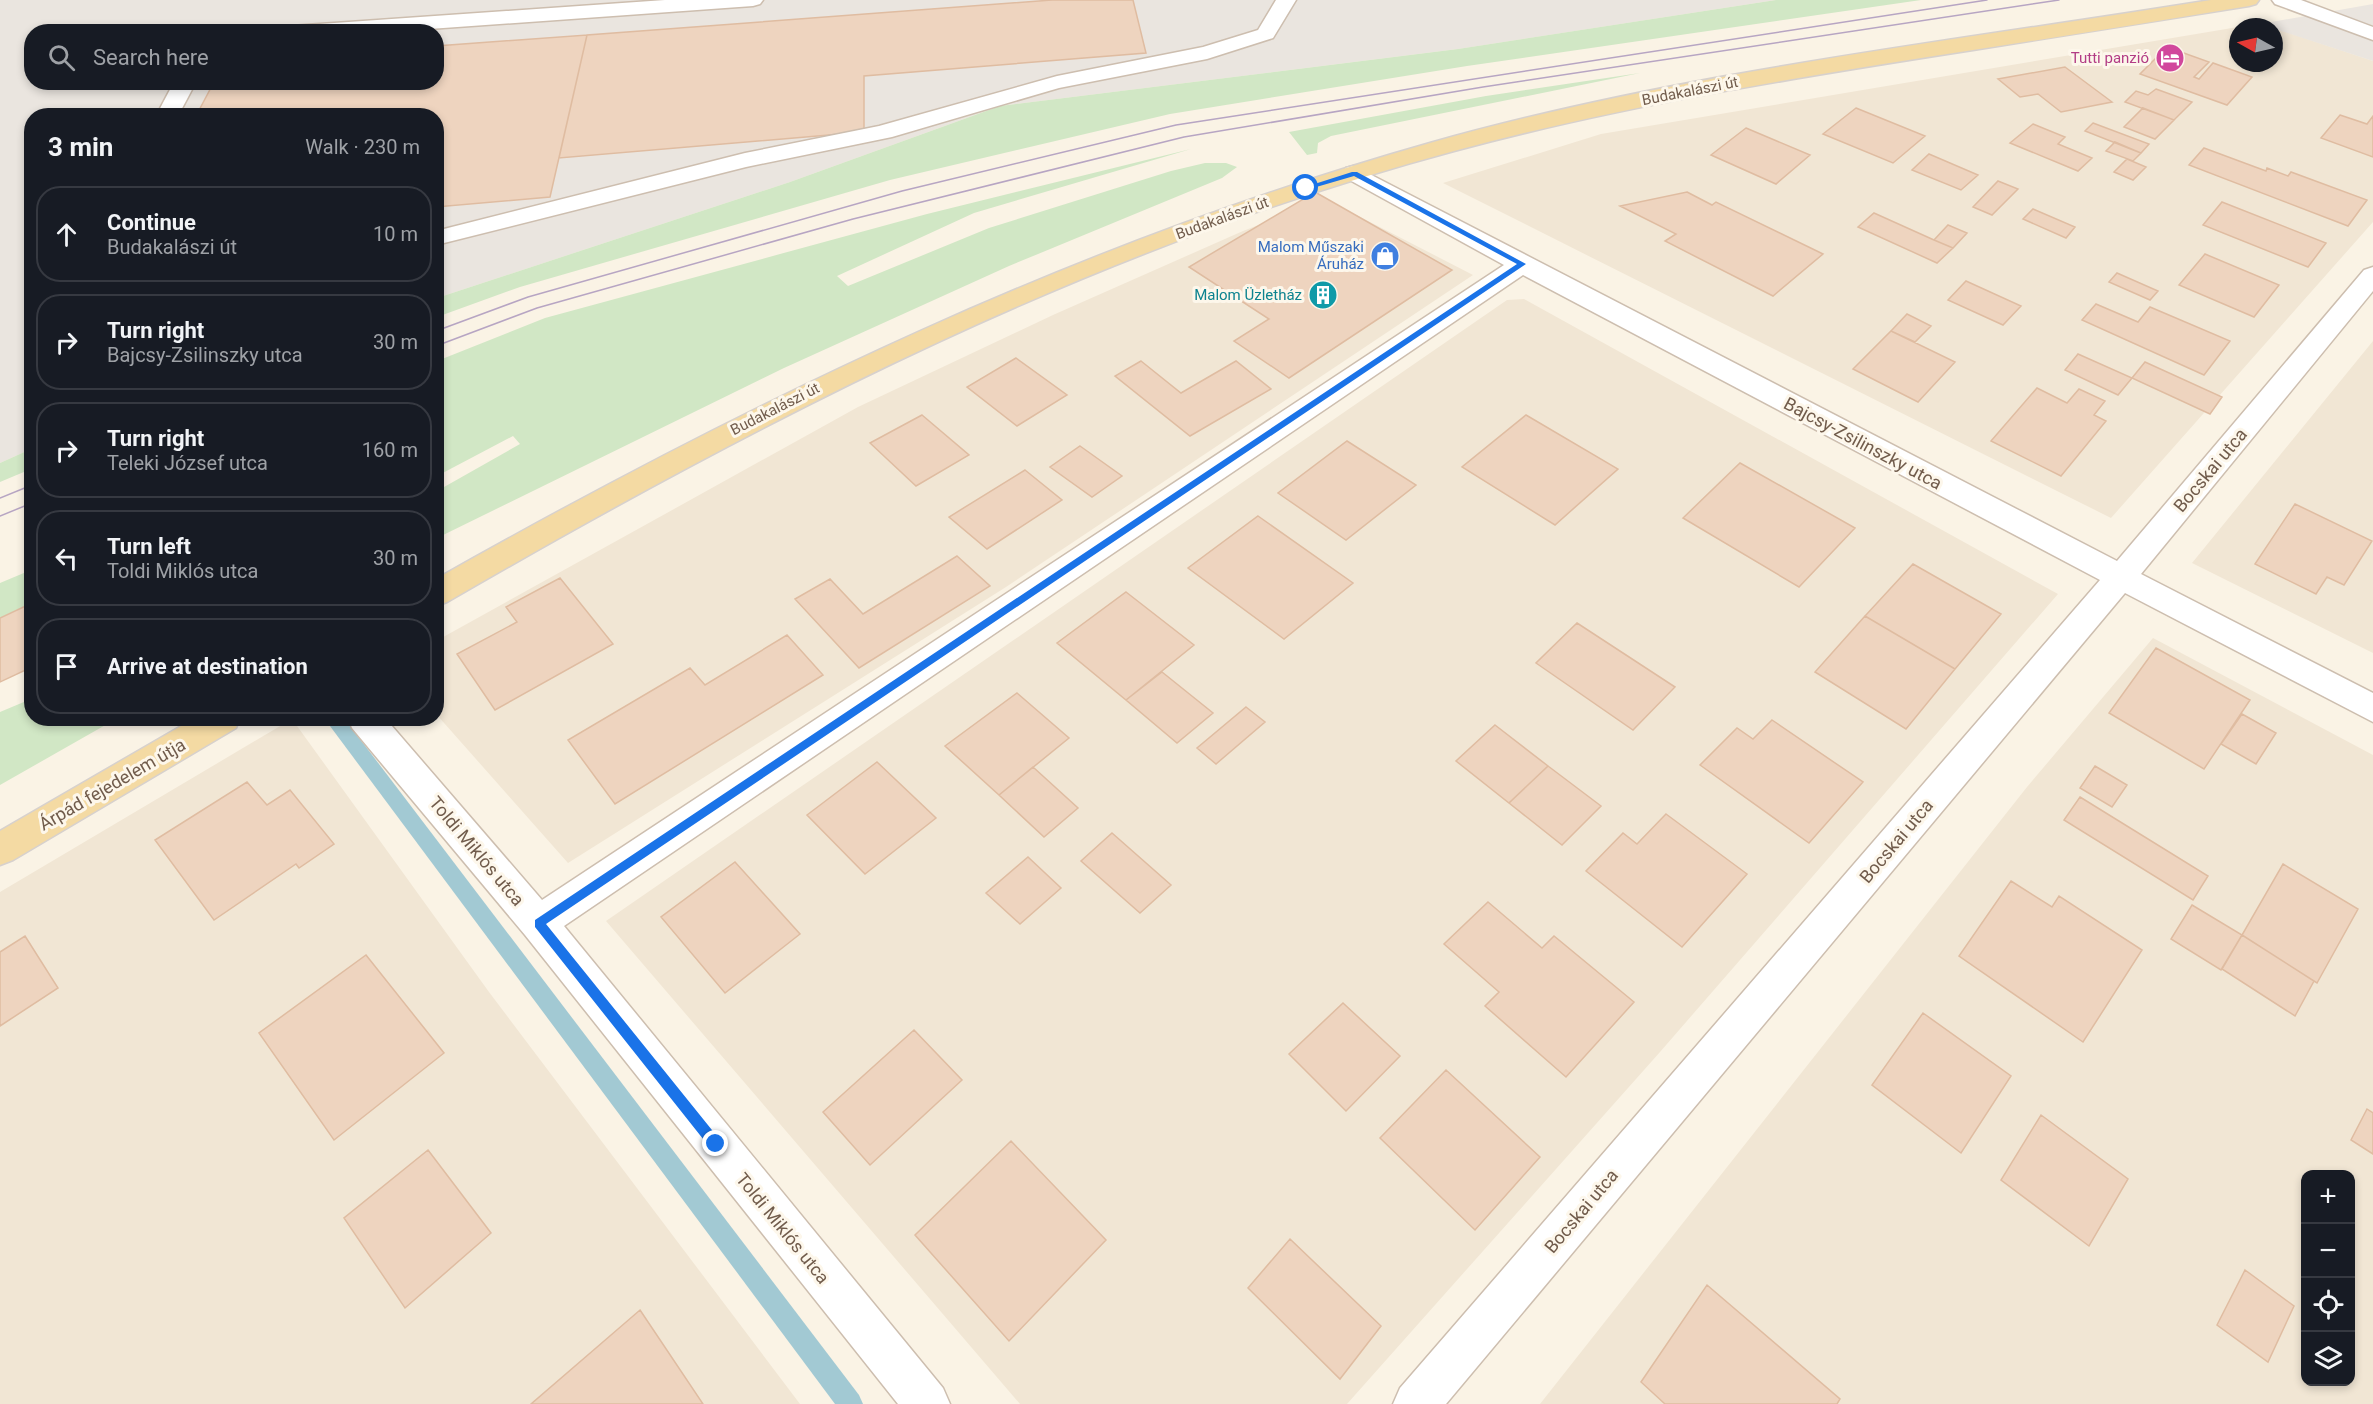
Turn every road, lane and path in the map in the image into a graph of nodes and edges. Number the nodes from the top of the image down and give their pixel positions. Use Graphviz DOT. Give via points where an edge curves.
graph roads {
  1 [pos="753,0"];
  2 [pos="1286,0"];
  3 [pos="2249,0"];
  4 [pos="2282,0"];
  5 [pos="406,24"];
  6 [pos="2373,34"];
  7 [pos="181,90"];
  8 [pos="171,108"];
  9 [pos="1354,173"];
  10 [pos="444,236"];
  11 [pos="1522,264"];
  12 [pos="2373,275"];
  13 [pos="2120,578"];
  14 [pos="444,589"];
  15 [pos="2373,709"];
  16 [pos="210,726"];
  17 [pos="371,726"];
  18 [pos="0,849"];
  19 [pos="538,923"];
  20 [pos="927,1404"];
  21 [pos="1416,1404"];
  1 -- 5 [label="street"];
  2 -- 10 [label="street" via="1266,34 1207,53 1056,82 884,132 745,160"];
  3 -- 9 [label="main road, Budakalászi út" via="1684,91 1514,128"];
  4 -- 6 [label="street"];
  7 -- 8 [label="street"];
  9 -- 11 [label="street, Bajcsy-Zsilinszky utca"];
  9 -- 14 [label="main road, Budakalászi út" via="1128,252 878,360 748,422"];
  11 -- 13 [label="street, Bajcsy-Zsilinszky utca"];
  11 -- 19 [label="street"];
  12 -- 13 [label="street, Bocskai utca"];
  13 -- 15 [label="street, Bajcsy-Zsilinszky utca"];
  13 -- 21 [label="street, Bocskai utca"];
  16 -- 18 [label="main road, Árpád fejedelem útja"];
  17 -- 19 [label="street, Toldi Miklós utca"];
  19 -- 20 [label="street, Toldi Miklós utca"];
}
